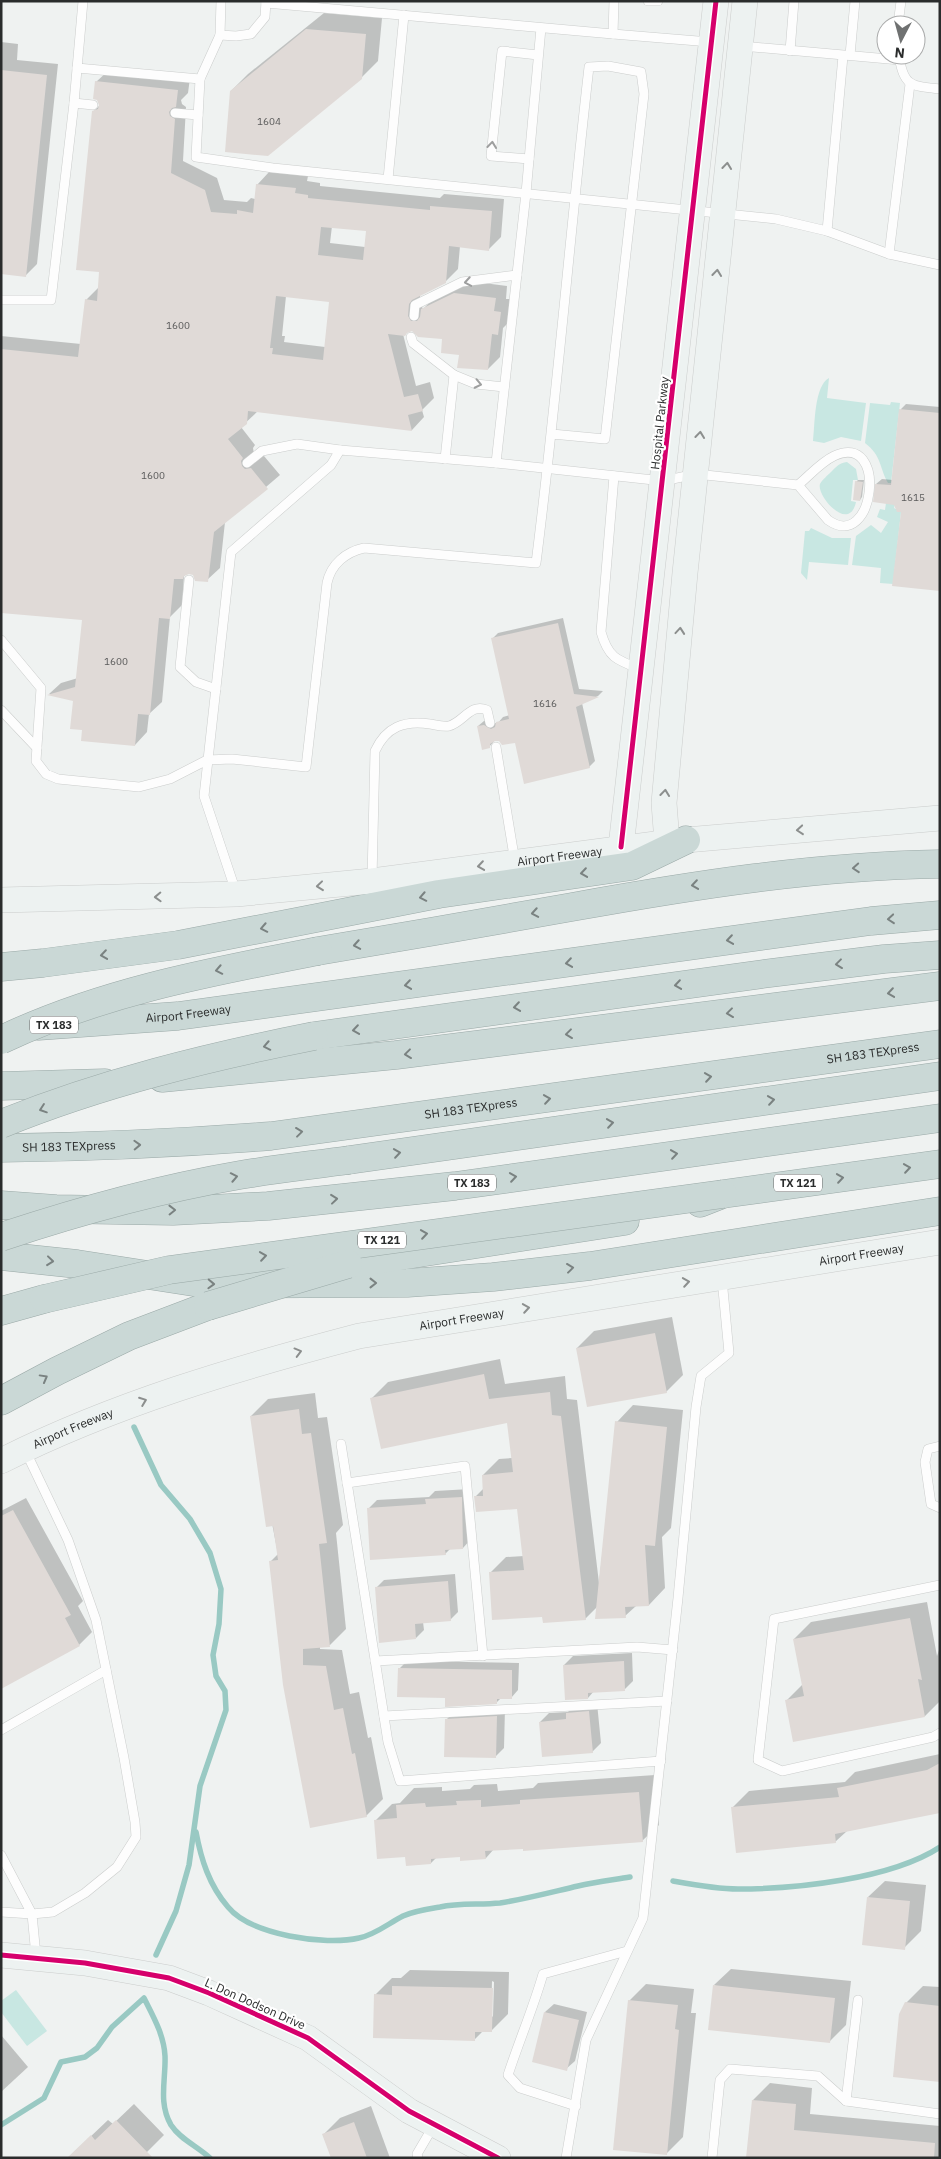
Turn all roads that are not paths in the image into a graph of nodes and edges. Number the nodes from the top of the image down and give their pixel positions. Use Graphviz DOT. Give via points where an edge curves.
graph roads {
  1 [pos="83,1"];
  2 [pos="220,1"];
  3 [pos="614,1"];
  4 [pos="648,1"];
  5 [pos="658,1"];
  6 [pos="716,1"];
  7 [pos="745,1"];
  8 [pos="794,1"];
  9 [pos="855,1"];
  10 [pos="901,1"];
  11 [pos="266,2"];
  12 [pos="899,15"];
  13 [pos="404,16"];
  14 [pos="541,28"];
  15 [pos="613,34"];
  16 [pos="220,35"];
  17 [pos="712,42"];
  18 [pos="740,46"];
  19 [pos="790,51"];
  20 [pos="538,55"];
  21 [pos="847,56"];
  22 [pos="876,57"];
  23 [pos="901,65"];
  24 [pos="77,68"];
  25 [pos="200,79"];
  26 [pos="910,84"];
  27 [pos="940,89"];
  28 [pos="74,103"];
  29 [pos="92,105"];
  30 [pos="175,113"];
  31 [pos="198,115"];
  32 [pos="528,160"];
  33 [pos="388,179"];
  34 [pos="526,193"];
  35 [pos="574,198"];
  36 [pos="632,204"];
  37 [pos="692,211"];
  38 [pos="722,214"];
  39 [pos="827,231"];
  40 [pos="890,254"];
  41 [pos="939,262"];
  42 [pos="517,275"];
  43 [pos="1,300"];
  44 [pos="414,316"];
  45 [pos="411,336"];
  46 [pos="454,375"];
  47 [pos="504,387"];
  48 [pos="552,434"];
  49 [pos="340,450"];
  50 [pos="445,458"];
  51 [pos="247,463"];
  52 [pos="496,463"];
  53 [pos="548,469"];
  54 [pos="696,474"];
  55 [pos="614,476"];
  56 [pos="663,480"];
  57 [pos="798,485"];
  58 [pos="189,580"];
  59 [pos="1,640"];
  60 [pos="642,670"];
  61 [pos="216,689"];
  62 [pos="1,710"];
  63 [pos="490,723"];
  64 [pos="496,747"];
  65 [pos="37,748"];
  66 [pos="207,760"];
  67 [pos="940,818"];
  68 [pos="676,841"];
  69 [pos="621,847"];
  70 [pos="515,862"];
  71 [pos="940,864"];
  72 [pos="372,881"];
  73 [pos="236,894"];
  74 [pos="1,900"];
  75 [pos="940,914"];
  76 [pos="940,955"];
  77 [pos="1,967"];
  78 [pos="940,986"];
  79 [pos="1,1028"];
  80 [pos="1,1040"];
  81 [pos="940,1044"];
  82 [pos="940,1076"];
  83 [pos="1,1086"];
  84 [pos="940,1118"];
  85 [pos="1,1124"];
  86 [pos="1,1148"];
  87 [pos="940,1164"];
  88 [pos="723,1194"];
  89 [pos="1,1205"];
  90 [pos="940,1211"];
  91 [pos="1,1237"];
  92 [pos="940,1242"];
  93 [pos="1,1256"];
  94 [pos="722,1276"];
  95 [pos="1,1311"];
  96 [pos="1,1401"];
  97 [pos="341,1444"];
  98 [pos="940,1446"];
  99 [pos="25,1450"];
  100 [pos="1,1461"];
  101 [pos="347,1483"];
  102 [pos="940,1508"];
  103 [pos="940,1585"];
  104 [pos="673,1650"];
  105 [pos="483,1656"];
  106 [pos="375,1661"];
  107 [pos="106,1670"];
  108 [pos="667,1701"];
  109 [pos="384,1716"];
  110 [pos="1,1730"];
  111 [pos="940,1733"];
  112 [pos="661,1761"];
  113 [pos="1,1855"];
  114 [pos="1,1912"];
  115 [pos="32,1914"];
  116 [pos="627,1951"];
  117 [pos="1,1955"];
  118 [pos="36,1958"];
  119 [pos="858,2000"];
  120 [pos="846,2101"];
  121 [pos="576,2106"];
  122 [pos="940,2114"];
  123 [pos="434,2124"];
  124 [pos="418,2158"];
  125 [pos="498,2158"];
  126 [pos="566,2158"];
  127 [pos="712,2158"];
  1 -- 24 [label="lane"];
  2 -- 16 [label="lane"];
  3 -- 15 [label="lane"];
  4 -- 5 [label="lane"];
  6 -- 17 [label="street, Hospital Parkway"];
  7 -- 18 [label="street"];
  8 -- 19 [label="lane"];
  9 -- 21 [label="lane"];
  10 -- 12 [label="lane"];
  11 -- 13 [label="lane"];
  11 -- 16 [label="lane" via="265,17 251,34"];
  13 -- 14 [label="lane"];
  13 -- 33 [label="lane"];
  14 -- 15 [label="lane"];
  14 -- 20 [label="lane"];
  15 -- 17 [label="lane"];
  16 -- 25 [label="lane"];
  17 -- 37 [label="street, Hospital Parkway"];
  18 -- 19 [label="lane"];
  38 -- 18 [label="street, one-way"];
  19 -- 21 [label="lane"];
  20 -- 32 [label="lane"];
  32 -- 20 [label="lane, one-way" via="491,156 502,51"];
  21 -- 22 [label="lane"];
  21 -- 39 [label="lane"];
  23 -- 26 [label="lane"];
  24 -- 25 [label="lane"];
  24 -- 28 [label="lane"];
  25 -- 31 [label="lane"];
  26 -- 27 [label="lane"];
  26 -- 40 [label="lane"];
  28 -- 29 [label="lane"];
  28 -- 43 [label="lane" via="51,300"];
  30 -- 31 [label="lane"];
  31 -- 33 [label="lane" via="196,157"];
  32 -- 34 [label="lane"];
  33 -- 34 [label="lane"];
  34 -- 35 [label="lane"];
  34 -- 42 [label="lane"];
  35 -- 36 [label="lane"];
  35 -- 36 [label="lane" via="589,67 608,66 640,72 644,94"];
  35 -- 48 [label="lane"];
  36 -- 37 [label="lane"];
  36 -- 48 [label="lane" via="604,439"];
  37 -- 38 [label="lane"];
  37 -- 56 [label="street, Hospital Parkway"];
  38 -- 39 [label="lane" via="776,219"];
  54 -- 38 [label="street, one-way"];
  39 -- 40 [label="lane"];
  40 -- 41 [label="lane"];
  42 -- 44 [label="lane, one-way" via="462,282 415,305"];
  42 -- 47 [label="lane"];
  45 -- 46 [label="lane"];
  46 -- 47 [label="lane, one-way" via="476,384"];
  46 -- 50 [label="lane"];
  47 -- 52 [label="lane"];
  48 -- 53 [label="lane"];
  49 -- 50 [label="lane"];
  49 -- 51 [label="lane" via="297,444 262,451"];
  49 -- 61 [label="lane" via="332,464 231,552"];
  50 -- 52 [label="lane"];
  52 -- 53 [label="lane"];
  53 -- 55 [label="lane"];
  53 -- 66 [label="lane" via="536,563 364,548 349,551 335,566 327,583 306,767 232,759"];
  54 -- 56 [label="lane"];
  54 -- 57 [label="lane"];
  68 -- 54 [label="street, one-way" via="664,803"];
  55 -- 56 [label="lane"];
  55 -- 60 [label="lane" via="601,632 605,647 615,659"];
  56 -- 60 [label="street, Hospital Parkway"];
  57 -- 57 [label="lane" via="828,520 838,525 849,525 858,519 866,506 869,469 856,455 843,453 828,460"];
  58 -- 61 [label="lane" via="180,667 196,682"];
  59 -- 65 [label="lane" via="41,688"];
  60 -- 69 [label="street, Hospital Parkway"];
  61 -- 66 [label="lane"];
  62 -- 65 [label="lane"];
  63 -- 72 [label="lane" via="487,710 480,708 473,709 452,725 444,727 414,722 390,730 381,738 375,751"];
  64 -- 70 [label="lane"];
  65 -- 66 [label="lane" via="36,761 46,774 58,779 139,787 170,779"];
  66 -- 73 [label="lane" via="204,796"];
  67 -- 68 [label="street, Airport Freeway, one-way"];
  68 -- 69 [label="street, Airport Freeway"];
  68 -- 77 [label="highway, one-way" via="632,866 439,894 178,945"];
  69 -- 70 [label="street, Airport Freeway"];
  70 -- 72 [label="street, Airport Freeway, one-way"];
  71 -- 80 [label="highway, one-way, bridge" via="802,871 692,886 318,951 130,992"];
  72 -- 73 [label="street, Airport Freeway, one-way"];
  73 -- 74 [label="street, Airport Freeway, one-way"];
  75 -- 79 [label="highway, Airport Freeway / TX 183, one-way" via="178,1016"];
  76 -- 85 [label="highway, one-way, bridge" via="743,977 314,1036 168,1069"];
  78 -- 83 [label="highway, one-way" via="287,1067 78,1085"];
  86 -- 81 [label="highway, SH 183 TEXpress, one-way" via="177,1144 271,1136"];
  91 -- 82 [label="highway, one-way, bridge" via="56,1218 136,1197 238,1176"];
  89 -- 84 [label="highway, TX 183, one-way" via="173,1211 268,1206 455,1186"];
  88 -- 87 [label="highway, TX 121, one-way"];
  95 -- 88 [label="highway, TX 121, one-way, bridge" via="44,1298 179,1269"];
  96 -- 88 [label="highway, one-way, bridge" via="129,1336 208,1306 348,1264 682,1212"];
  93 -- 90 [label="highway, one-way" via="206,1284 407,1283 590,1266"];
  92 -- 94 [label="street, Airport Freeway"];
  99 -- 94 [label="street, Airport Freeway, one-way" via="176,1389 359,1336"];
  94 -- 104 [label="lane" via="729,1353 701,1376"];
  97 -- 101 [label="lane"];
  98 -- 102 [label="lane" via="928,1449 925,1462 931,1504"];
  99 -- 100 [label="street, Airport Freeway"];
  99 -- 107 [label="lane" via="80,1572 96,1620"];
  101 -- 105 [label="lane" via="465,1466"];
  101 -- 106 [label="lane"];
  103 -- 111 [label="lane" via="774,1618 758,1760 782,1771"];
  104 -- 105 [label="lane" via="637,1647"];
  104 -- 108 [label="lane"];
  105 -- 106 [label="lane"];
  106 -- 109 [label="lane"];
  107 -- 110 [label="lane"];
  107 -- 115 [label="lane" via="136,1837 117,1867 85,1893 53,1912"];
  108 -- 109 [label="lane"];
  108 -- 112 [label="lane"];
  109 -- 112 [label="lane" via="400,1781"];
  112 -- 116 [label="lane" via="643,1918"];
  113 -- 115 [label="lane"];
  114 -- 115 [label="lane"];
  115 -- 118 [label="lane"];
  116 -- 121 [label="lane" via="586,2040"];
  116 -- 121 [label="lane" via="544,1974 520,2037 508,2076 520,2088"];
  117 -- 118 [label="street, L. Don Dodson Drive"];
  118 -- 123 [label="street, L. Don Dodson Drive" via="168,1978 209,1993 308,2038 408,2111"];
  119 -- 120 [label="lane"];
  120 -- 122 [label="lane"];
  120 -- 127 [label="lane" via="818,2076 730,2069 720,2080"];
  121 -- 126 [label="lane"];
  123 -- 124 [label="lane" via="417,2154"];
  123 -- 125 [label="street, L. Don Dodson Drive"];
}
